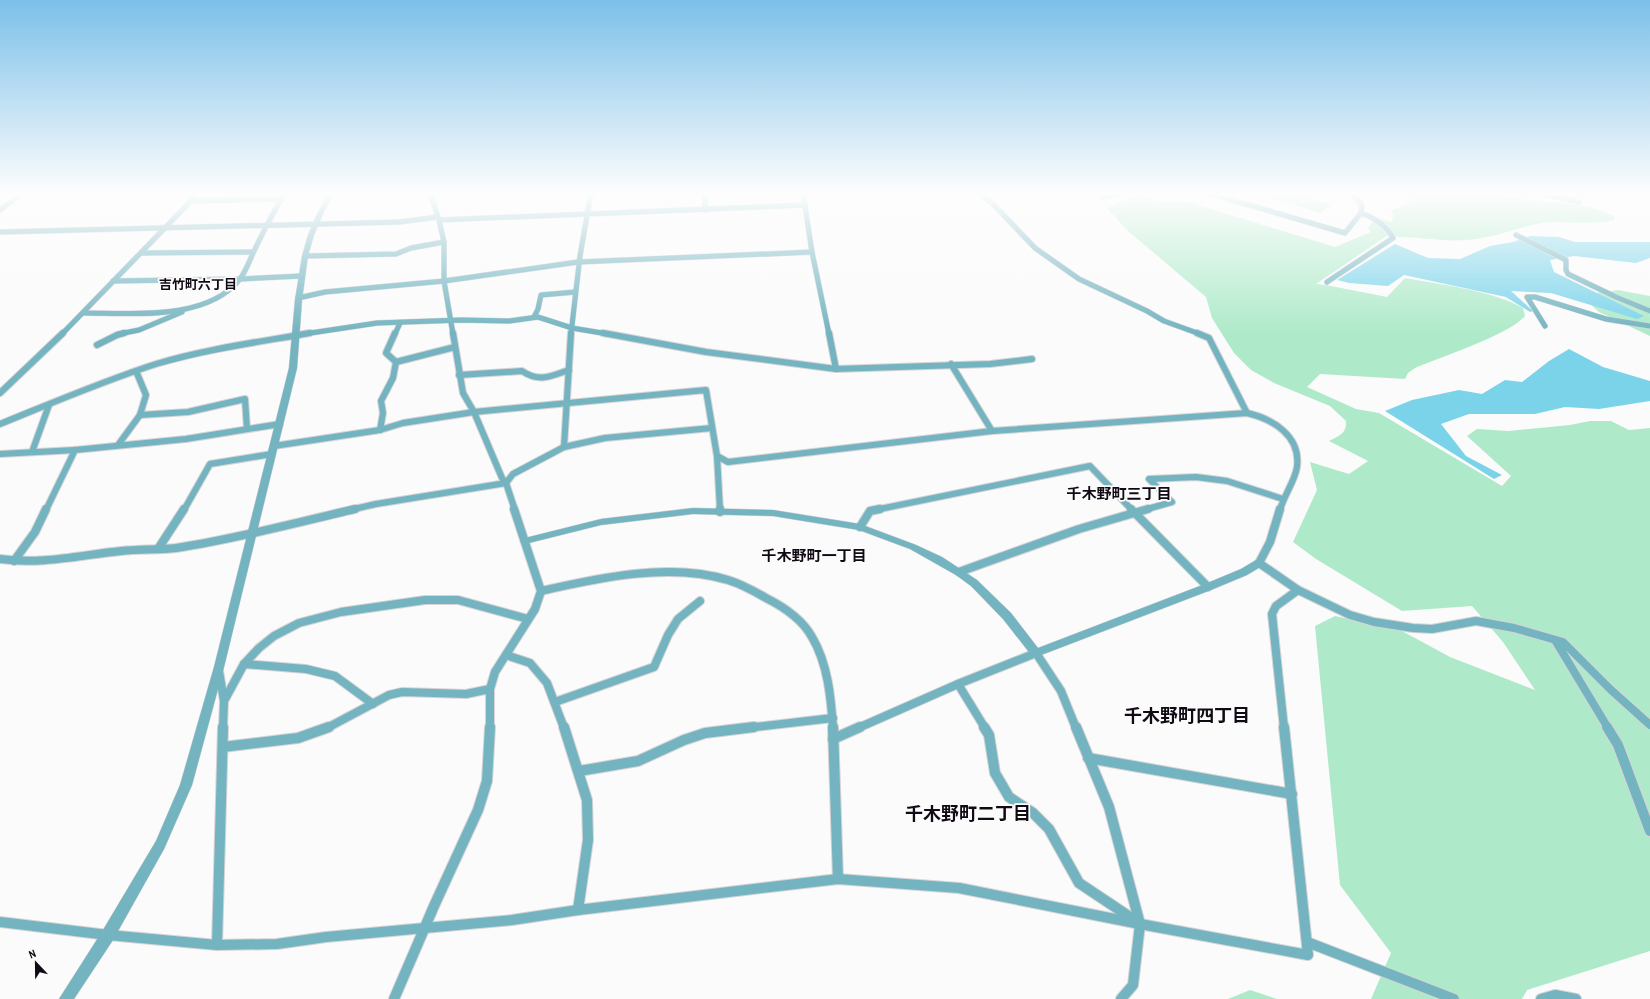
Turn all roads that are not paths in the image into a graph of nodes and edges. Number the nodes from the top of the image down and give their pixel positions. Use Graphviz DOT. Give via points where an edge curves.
graph roads {
  1 [pos="153,240"];
  2 [pos="259,240"];
  3 [pos="311,240"];
  4 [pos="582,240"];
  5 [pos="810,240"];
  6 [pos="1026,240"];
  7 [pos="1391,240"];
  8 [pos="1525,240"];
  9 [pos="444,242"];
  10 [pos="252,252"];
  11 [pos="812,252"];
  12 [pos="141,254"];
  13 [pos="305,256"];
  14 [pos="578,262"];
  15 [pos="301,276"];
  16 [pos="240,279"];
  17 [pos="113,281"];
  18 [pos="444,281"];
  19 [pos="1327,282"];
  20 [pos="575,292"];
  21 [pos="298,298"];
  22 [pos="189,309"];
  23 [pos="1650,311"];
  24 [pos="84,313"];
  25 [pos="534,317"];
  26 [pos="450,320"];
  27 [pos="400,323"];
  28 [pos="1545,326"];
  29 [pos="1650,326"];
  30 [pos="572,328"];
  31 [pos="297,335"];
  32 [pos="97,345"];
  33 [pos="454,347"];
  34 [pos="1032,359"];
  35 [pos="396,362"];
  36 [pos="951,364"];
  37 [pos="836,369"];
  38 [pos="569,370"];
  39 [pos="136,371"];
  40 [pos="459,375"];
  41 [pos="0,393"];
  42 [pos="566,403"];
  43 [pos="49,405"];
  44 [pos="474,412"];
  45 [pos="1247,413"];
  46 [pos="140,415"];
  47 [pos="2,422"];
  48 [pos="280,424"];
  49 [pos="712,428"];
  50 [pos="247,429"];
  51 [pos="380,430"];
  52 [pos="992,431"];
  53 [pos="118,445"];
  54 [pos="564,447"];
  55 [pos="75,450"];
  56 [pos="273,450"];
  57 [pos="32,452"];
  58 [pos="0,454"];
  59 [pos="717,456"];
  60 [pos="506,483"];
  61 [pos="1283,499"];
  62 [pos="720,512"];
  63 [pos="1135,513"];
  64 [pos="860,527"];
  65 [pos="252,532"];
  66 [pos="525,541"];
  67 [pos="158,549"];
  68 [pos="0,559"];
  69 [pos="14,561"];
  70 [pos="1259,564"];
  71 [pos="959,572"];
  72 [pos="1208,587"];
  73 [pos="1298,590"];
  74 [pos="541,591"];
  75 [pos="700,601"];
  76 [pos="528,618"];
  77 [pos="1555,640"];
  78 [pos="1036,654"];
  79 [pos="506,655"];
  80 [pos="244,664"];
  81 [pos="219,667"];
  82 [pos="958,684"];
  83 [pos="490,689"];
  84 [pos="224,701"];
  85 [pos="556,702"];
  86 [pos="373,704"];
  87 [pos="833,718"];
  88 [pos="1650,725"];
  89 [pos="833,739"];
  90 [pos="223,747"];
  91 [pos="1088,758"];
  92 [pos="579,771"];
  93 [pos="1292,794"];
  94 [pos="1650,831"];
  95 [pos="838,879"];
  96 [pos="578,910"];
  97 [pos="0,922"];
  98 [pos="1140,924"];
  99 [pos="424,928"];
  100 [pos="108,935"];
  101 [pos="1307,942"];
  102 [pos="217,945"];
  103 [pos="66,999"];
  104 [pos="394,999"];
  105 [pos="1121,999"];
  106 [pos="1454,999"];
  107 [pos="1541,999"];
  108 [pos="1576,999"];
  1 -- 12 [label="street"];
  2 -- 10 [label="street"];
  3 -- 13 [label="street"];
  4 -- 14 [label="street"];
  5 -- 11 [label="street"];
  6 -- 45 [label="street" via="1079,279 1164,321 1209,338"];
  7 -- 19 [label="street"];
  8 -- 23 [label="street" via="1566,260 1568,274"];
  9 -- 13 [label="street" via="411,248 396,254"];
  9 -- 18 [label="street"];
  10 -- 12 [label="street"];
  10 -- 16 [label="street"];
  11 -- 14 [label="street"];
  11 -- 37 [label="street"];
  12 -- 17 [label="street"];
  13 -- 15 [label="street"];
  14 -- 18 [label="street"];
  14 -- 20 [label="street"];
  15 -- 16 [label="street"];
  15 -- 21 [label="street"];
  16 -- 17 [label="street"];
  16 -- 22 [label="street" via="211,303"];
  17 -- 24 [label="street"];
  18 -- 21 [label="street" via="325,292"];
  18 -- 26 [label="street"];
  20 -- 25 [label="street" via="541,295"];
  20 -- 30 [label="street"];
  21 -- 31 [label="street"];
  22 -- 24 [label="street" via="139,313"];
  22 -- 32 [label="street" via="139,330 117,335"];
  24 -- 41 [label="street"];
  25 -- 26 [label="street" via="510,321"];
  25 -- 30 [label="street"];
  26 -- 27 [label="street"];
  26 -- 33 [label="street"];
  27 -- 31 [label="street" via="377,323"];
  27 -- 35 [label="street" via="386,353"];
  28 -- 29 [label="street" via="1527,297 1535,297 1624,323"];
  30 -- 37 [label="street" via="706,352"];
  30 -- 38 [label="street"];
  31 -- 39 [label="street" via="203,353"];
  31 -- 48 [label="street" via="293,368"];
  33 -- 35 [label="street"];
  33 -- 40 [label="street"];
  34 -- 36 [label="street" via="990,364"];
  35 -- 51 [label="street" via="390,384 381,401 383,413"];
  36 -- 37 [label="street"];
  36 -- 52 [label="street"];
  38 -- 40 [label="street" via="544,378 531,378 522,371"];
  38 -- 42 [label="street"];
  39 -- 43 [label="street"];
  39 -- 46 [label="street" via="146,395"];
  40 -- 44 [label="street" via="462,393"];
  42 -- 44 [label="street"];
  42 -- 49 [label="street" via="706,390"];
  42 -- 54 [label="street"];
  43 -- 47 [label="street"];
  43 -- 57 [label="street"];
  44 -- 51 [label="street" via="402,423"];
  44 -- 60 [label="street"];
  45 -- 52 [label="street"];
  45 -- 61 [label="street" via="1273,421 1284,431 1297,455 1297,467"];
  46 -- 50 [label="street" via="188,412 245,399"];
  46 -- 53 [label="street"];
  48 -- 50 [label="street"];
  48 -- 56 [label="street"];
  49 -- 54 [label="street" via="605,438"];
  49 -- 59 [label="street"];
  50 -- 53 [label="street" via="186,439"];
  51 -- 56 [label="street"];
  52 -- 59 [label="street" via="728,462"];
  53 -- 55 [label="street"];
  54 -- 60 [label="street" via="513,474"];
  55 -- 57 [label="street"];
  55 -- 69 [label="street" via="35,532"];
  56 -- 65 [label="street"];
  56 -- 67 [label="street" via="210,464"];
  57 -- 58 [label="street"];
  59 -- 62 [label="street"];
  60 -- 65 [label="street" via="376,504"];
  60 -- 66 [label="street"];
  61 -- 63 [label="street" via="1227,480 1196,477 1149,479 1172,502"];
  61 -- 70 [label="street" via="1268,547"];
  62 -- 64 [label="street" via="774,513"];
  62 -- 66 [label="street" via="693,511 601,522"];
  63 -- 64 [label="street" via="1090,466 870,511"];
  63 -- 71 [label="street" via="1078,529"];
  63 -- 72 [label="street"];
  64 -- 71 [label="street" via="913,547"];
  65 -- 67 [label="street"];
  65 -- 81 [label="street"];
  66 -- 74 [label="street"];
  67 -- 69 [label="street"];
  68 -- 69 [label="street"];
  70 -- 72 [label="street"];
  70 -- 73 [label="street"];
  71 -- 78 [label="street" via="1008,616"];
  72 -- 78 [label="street"];
  73 -- 77 [label="street" via="1350,615 1374,622 1432,629 1476,621 1514,628"];
  73 -- 93 [label="street" via="1276,606 1272,614"];
  74 -- 76 [label="street" via="535,609"];
  74 -- 87 [label="street" via="585,581 674,573 704,574 745,587 782,606 806,627 820,652"];
  75 -- 85 [label="street" via="678,619 654,667"];
  76 -- 79 [label="street"];
  76 -- 80 [label="street" via="458,600 394,603 341,612 299,623 274,636"];
  77 -- 88 [label="street" via="1563,642"];
  77 -- 94 [label="street" via="1618,745"];
  78 -- 82 [label="street"];
  78 -- 91 [label="street" via="1061,691"];
  79 -- 83 [label="street" via="495,672"];
  79 -- 85 [label="street" via="530,663 547,684"];
  80 -- 84 [label="street"];
  80 -- 86 [label="street" via="306,669 335,676"];
  81 -- 84 [label="street"];
  81 -- 100 [label="street" via="186,785 160,845"];
  82 -- 89 [label="street"];
  82 -- 98 [label="street" via="989,735 995,773 1010,797 1033,813 1049,829 1079,883"];
  83 -- 86 [label="street" via="466,694 402,692 389,695"];
  83 -- 99 [label="street" via="487,781 478,810"];
  84 -- 90 [label="street"];
  85 -- 92 [label="street"];
  86 -- 90 [label="street" via="328,728 298,738"];
  87 -- 89 [label="street"];
  87 -- 92 [label="street" via="705,734 684,740 638,762"];
  89 -- 95 [label="street"];
  90 -- 102 [label="street"];
  91 -- 93 [label="street"];
  91 -- 98 [label="street" via="1109,807"];
  92 -- 96 [label="street" via="587,800 588,840"];
  93 -- 101 [label="street"];
  95 -- 96 [label="street"];
  95 -- 98 [label="street" via="959,888"];
  96 -- 99 [label="street" via="512,920"];
  97 -- 100 [label="street"];
  98 -- 101 [label="street" via="1308,955"];
  98 -- 105 [label="street" via="1133,985"];
  99 -- 102 [label="street" via="277,944"];
  99 -- 104 [label="street"];
  100 -- 102 [label="street"];
  100 -- 103 [label="street"];
  101 -- 106 [label="street"];
  107 -- 108 [label="street" via="1554,995"];
}
